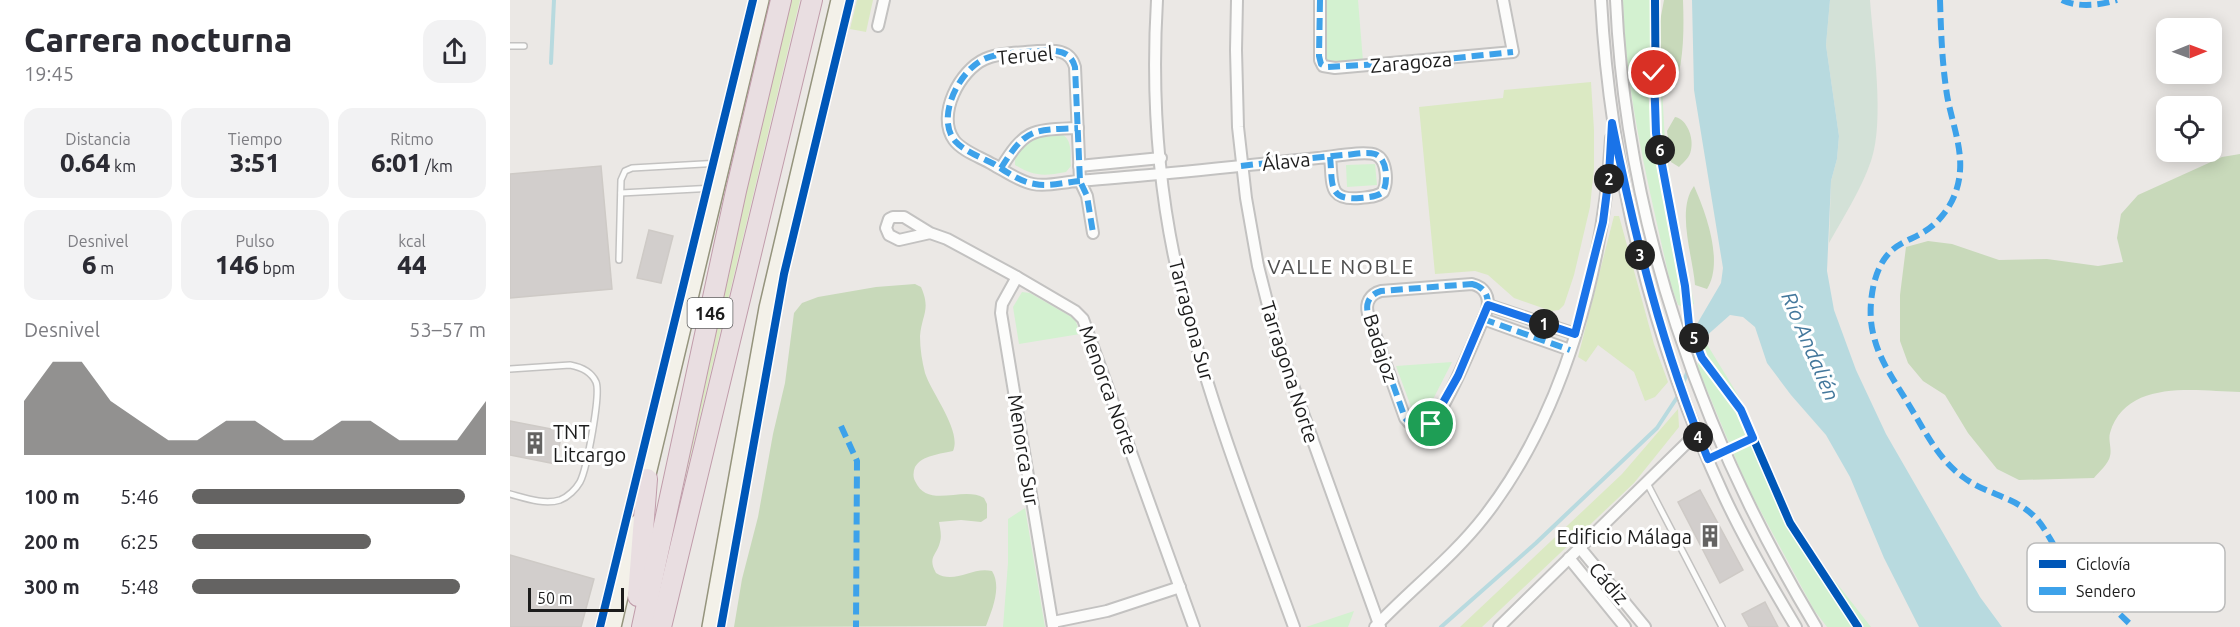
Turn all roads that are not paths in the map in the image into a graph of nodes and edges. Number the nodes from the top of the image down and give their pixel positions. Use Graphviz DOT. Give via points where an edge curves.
graph roads {
  1 [pos="761,0"];
  2 [pos="781,0"];
  3 [pos="812,0"];
  4 [pos="839,0"];
  5 [pos="884,0"];
  6 [pos="1157,0"];
  7 [pos="1237,0"];
  8 [pos="1320,0"];
  9 [pos="1503,0"];
  10 [pos="1600,0"];
  11 [pos="1616,0"];
  12 [pos="878,26"];
  13 [pos="510,46"];
  14 [pos="524,46"];
  15 [pos="1612,123"];
  16 [pos="1078,128"];
  17 [pos="1330,157"];
  18 [pos="1161,158"];
  19 [pos="722,163"];
  20 [pos="1079,166"];
  21 [pos="1241,166"];
  22 [pos="1001,168"];
  23 [pos="1162,174"];
  24 [pos="1080,181"];
  25 [pos="716,188"];
  26 [pos="621,193"];
  27 [pos="930,233"];
  28 [pos="1093,233"];
  29 [pos="619,260"];
  30 [pos="1017,277"];
  31 [pos="1488,305"];
  32 [pos="1483,318"];
  33 [pos="1575,334"];
  34 [pos="1570,350"];
  35 [pos="510,369"];
  36 [pos="1710,421"];
  37 [pos="1697,433"];
  38 [pos="647,479"];
  39 [pos="1647,483"];
  40 [pos="510,494"];
  41 [pos="1580,548"];
  42 [pos="1569,558"];
  43 [pos="1180,587"];
  44 [pos="1642,623"];
  45 [pos="1053,624"];
  46 [pos="1378,626"];
  47 [pos="613,627"];
  48 [pos="634,627"];
  49 [pos="642,627"];
  50 [pos="661,627"];
  51 [pos="710,627"];
  52 [pos="1194,627"];
  53 [pos="1294,627"];
  54 [pos="1499,627"];
  55 [pos="1627,627"];
  56 [pos="1722,627"];
  57 [pos="1796,627"];
  58 [pos="1816,627"];
  1 -- 19 [label="main road"];
  2 -- 49 [label="highway, 146"];
  3 -- 50 [label="highway, 146"];
  4 -- 51 [label="main road" via="767,308"];
  5 -- 12 [label="street"];
  6 -- 18 [label="street, Tarragona Sur" via="1156,90"];
  7 -- 21 [label="street, Tarragona Norte" via="1236,89"];
  8 -- 9 [label="street, Zaragoza" via="1320,60 1323,66 1335,68 1512,52"];
  10 -- 15 [label="street"];
  11 -- 36 [label="street" via="1621,77 1637,174 1657,261"];
  13 -- 14 [label="lane"];
  15 -- 33 [label="street" via="1603,222"];
  15 -- 37 [label="street" via="1638,248"];
  16 -- 20 [label="street, Teruel"];
  16 -- 22 [label="street" via="1029,134 1015,145"];
  16 -- 22 [label="street, Teruel" via="1075,67 1069,55 1052,50 982,60 967,73 951,101 948,125 960,145"];
  17 -- 17 [label="street, Álava" via="1335,191 1340,197 1371,197 1383,192 1386,183 1379,156 1369,153"];
  17 -- 21 [label="street, Álava"];
  18 -- 20 [label="street"];
  18 -- 23 [label="street, Tarragona Sur"];
  19 -- 25 [label="main road"];
  19 -- 26 [label="lane" via="632,168 622,175"];
  20 -- 24 [label="street, Teruel"];
  21 -- 23 [label="street, Álava"];
  21 -- 46 [label="street, Tarragona Norte" via="1251,231 1275,333"];
  22 -- 24 [label="street, Teruel" via="1034,184"];
  23 -- 24 [label="street, Teruel"];
  23 -- 53 [label="street, Tarragona Sur" via="1174,256 1194,336"];
  24 -- 28 [label="street, Teruel" via="1087,196"];
  25 -- 26 [label="lane"];
  25 -- 38 [label="main road"];
  26 -- 29 [label="lane"];
  27 -- 30 [label="street, Menorca Norte"];
  30 -- 43 [label="street, Menorca Norte" via="1075,311 1086,324"];
  30 -- 45 [label="street, Menorca Sur" via="1001,313"];
  31 -- 32 [label="street, Badajoz"];
  31 -- 32 [label="street, Badajoz" via="1486,292 1472,284 1381,291 1369,300 1368,314 1410,425 1422,429 1434,421"];
  31 -- 33 [label="street"];
  32 -- 34 [label="street"];
  33 -- 34 [label="street"];
  34 -- 46 [label="street" via="1542,422 1499,496 1464,540"];
  35 -- 40 [label="lane" via="579,367 592,376 598,392 584,471 576,488 550,502"];
  36 -- 37 [label="street"];
  36 -- 58 [label="street" via="1746,501"];
  37 -- 39 [label="street"];
  37 -- 57 [label="street" via="1739,525"];
  38 -- 47 [label="main road"];
  38 -- 48 [label="highway"];
  39 -- 41 [label="street"];
  39 -- 56 [label="lane"];
  41 -- 42 [label="street"];
  41 -- 44 [label="street, Cádiz"];
  42 -- 54 [label="street"];
  42 -- 55 [label="street, Cádiz"];
  43 -- 45 [label="street"];
  43 -- 52 [label="street, Menorca Norte"];
  44 -- 55 [label="street, Cádiz"];
}
